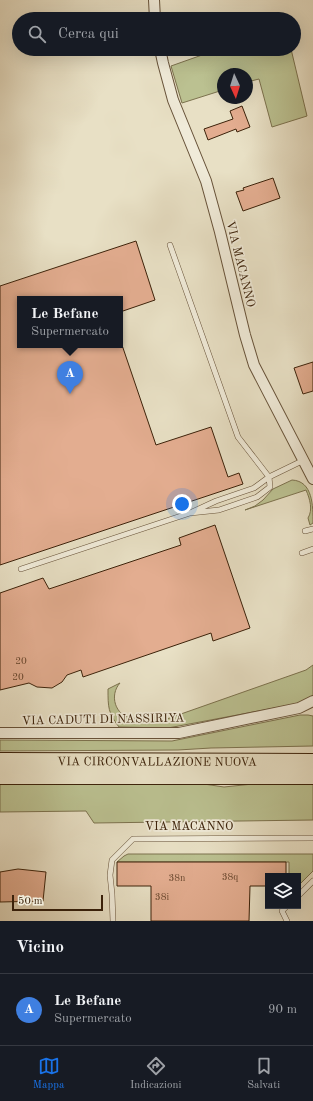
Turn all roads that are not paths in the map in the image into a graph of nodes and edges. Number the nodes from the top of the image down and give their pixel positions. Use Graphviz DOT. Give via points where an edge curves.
graph roads {
  1 [pos="154,0"];
  2 [pos="155,12"];
  3 [pos="162,56"];
  4 [pos="170,245"];
  5 [pos="304,460"];
  6 [pos="269,478"];
  7 [pos="313,479"];
  8 [pos="190,513"];
  9 [pos="313,529"];
  10 [pos="305,531"];
  11 [pos="313,549"];
  12 [pos="302,553"];
  13 [pos="21,569"];
  14 [pos="313,701"];
  15 [pos="299,708"];
  16 [pos="313,709"];
  17 [pos="0,733"];
  18 [pos="313,756"];
  19 [pos="0,761"];
  20 [pos="234,762"];
  21 [pos="313,762"];
  22 [pos="0,776"];
  23 [pos="313,776"];
  24 [pos="313,838"];
  25 [pos="313,881"];
  26 [pos="301,893"];
  27 [pos="284,909"];
  28 [pos="113,921"];
  29 [pos="287,921"];
  1 -- 2 [label="street"];
  3 -- 5 [label="street, VIA MACANNO" via="173,100 206,181 254,365"];
  4 -- 6 [label="lane" via="238,437"];
  5 -- 6 [label="lane"];
  5 -- 7 [label="street, VIA MACANNO"];
  6 -- 8 [label="lane" via="254,488"];
  6 -- 8 [label="lane" via="270,487 257,497 219,510"];
  8 -- 13 [label="lane"];
  9 -- 10 [label="lane"];
  11 -- 12 [label="lane"];
  14 -- 15 [label="street, VIA CADUTI DI NASSIRIYA"];
  15 -- 16 [label="street, VIA CADUTI DI NASSIRIYA"];
  15 -- 17 [label="street, VIA CADUTI DI NASSIRIYA" via="179,733"];
  18 -- 20 [label="main road"];
  19 -- 20 [label="main road, VIA CIRCONVALLAZIONE NUOVA"];
  20 -- 21 [label="main road, VIA CIRCONVALLAZIONE NUOVA"];
  22 -- 23 [label="main road, VIA CIRCONVALLAZIONE NUOVA"];
  24 -- 28 [label="lane, VIA MACANNO" via="133,839 112,860 110,875"];
  25 -- 26 [label="lane"];
  27 -- 29 [label="lane" via="282,911"];
}
